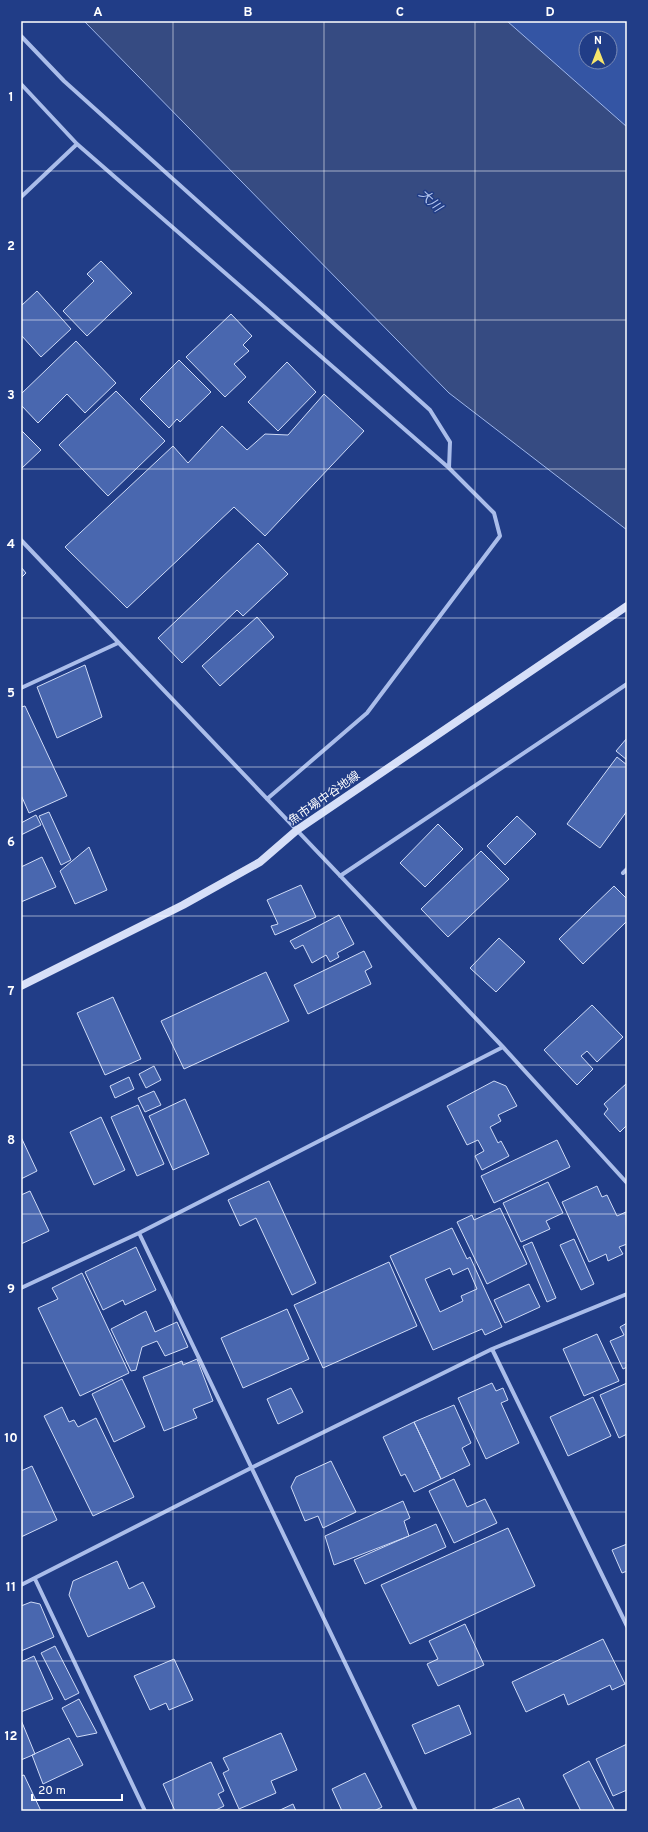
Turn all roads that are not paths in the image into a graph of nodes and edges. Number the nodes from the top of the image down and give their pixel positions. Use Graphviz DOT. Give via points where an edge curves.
graph roads {
  1 [pos="21,36"];
  2 [pos="21,84"];
  3 [pos="77,144"];
  4 [pos="21,197"];
  5 [pos="449,468"];
  6 [pos="21,540"];
  7 [pos="627,606"];
  8 [pos="118,643"];
  9 [pos="627,684"];
  10 [pos="21,688"];
  11 [pos="267,799"];
  12 [pos="297,830"];
  13 [pos="627,869"];
  14 [pos="623,873"];
  15 [pos="340,876"];
  16 [pos="21,986"];
  17 [pos="503,1047"];
  18 [pos="627,1183"];
  19 [pos="139,1233"];
  20 [pos="21,1288"];
  21 [pos="627,1294"];
  22 [pos="492,1349"];
  23 [pos="251,1468"];
  24 [pos="34,1578"];
  25 [pos="21,1585"];
  26 [pos="627,1626"];
  27 [pos="145,1811"];
  28 [pos="416,1811"];
  1 -- 5 [label="street" via="64,81 430,410 450,442"];
  2 -- 3 [label="street"];
  3 -- 4 [label="street"];
  3 -- 5 [label="street"];
  5 -- 11 [label="street" via="494,514 500,536 367,713"];
  6 -- 8 [label="street"];
  7 -- 12 [label="street, 魚市場中谷地線"];
  8 -- 10 [label="street"];
  8 -- 11 [label="street"];
  9 -- 15 [label="street"];
  11 -- 12 [label="street"];
  12 -- 15 [label="street"];
  12 -- 16 [label="street, 魚市場中谷地線" via="260,862 183,905"];
  13 -- 14 [label="street"];
  15 -- 17 [label="street"];
  17 -- 18 [label="street"];
  17 -- 19 [label="street"];
  19 -- 20 [label="street"];
  19 -- 23 [label="street"];
  21 -- 22 [label="street"];
  22 -- 23 [label="street"];
  22 -- 26 [label="street"];
  23 -- 24 [label="street"];
  23 -- 28 [label="street"];
  24 -- 25 [label="street"];
  24 -- 27 [label="street"];
}
